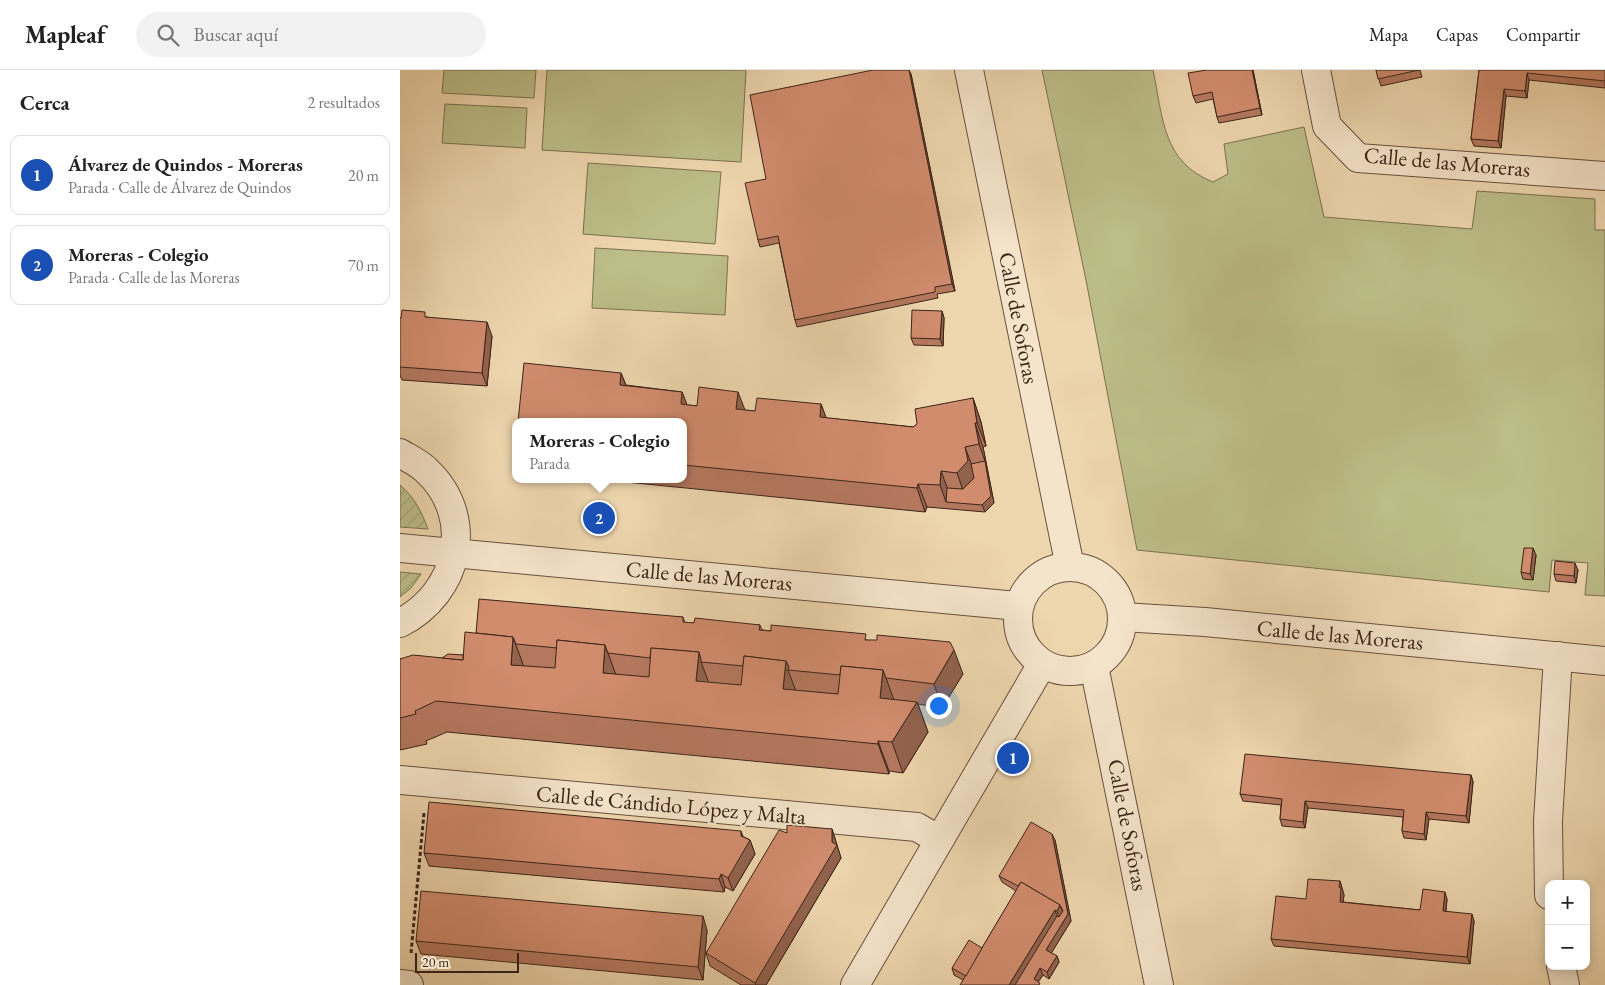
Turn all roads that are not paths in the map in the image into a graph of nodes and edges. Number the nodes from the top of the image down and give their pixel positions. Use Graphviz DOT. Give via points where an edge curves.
graph roads {
  1 [pos="969,70"];
  2 [pos="1316,70"];
  3 [pos="1605,176"];
  4 [pos="400,453"];
  5 [pos="400,548"];
  6 [pos="455,552"];
  7 [pos="1070,566"];
  8 [pos="1018,606"];
  9 [pos="1122,617"];
  10 [pos="400,623"];
  11 [pos="1558,656"];
  12 [pos="1605,660"];
  13 [pos="1042,664"];
  14 [pos="1094,666"];
  15 [pos="413,781"];
  16 [pos="939,840"];
  17 [pos="1549,880"];
  18 [pos="1562,970"];
  19 [pos="400,984"];
  20 [pos="408,985"];
  21 [pos="855,985"];
  22 [pos="1159,985"];
  23 [pos="1565,985"];
  1 -- 7 [label="street, Calle de Soforas"];
  2 -- 3 [label="street, Calle de las Moreras" via="1327,126 1358,158"];
  4 -- 6 [label="street" via="426,469 445,493 455,521"];
  5 -- 6 [label="street, Calle de las Moreras"];
  6 -- 8 [label="street, Calle de las Moreras"];
  6 -- 10 [label="street" via="446,581 427,606"];
  7 -- 8 [label="street" via="1052,569 1037,578 1025,590"];
  7 -- 9 [label="street" via="1100,576 1119,600"];
  8 -- 13 [label="street" via="1021,639 1029,653"];
  9 -- 11 [label="street, Calle de las Moreras"];
  9 -- 14 [label="street" via="1116,645"];
  11 -- 12 [label="street, Calle de las Moreras"];
  11 -- 17 [label="street" via="1548,822"];
  13 -- 14 [label="street" via="1059,671 1078,671"];
  13 -- 16 [label="street"];
  14 -- 22 [label="street, Calle de Soforas"];
  15 -- 16 [label="street, Calle de Cándido López y Malta" via="917,827"];
  16 -- 21 [label="street"];
  18 -- 23 [label="street"];
  19 -- 20 [label="street"];
}
